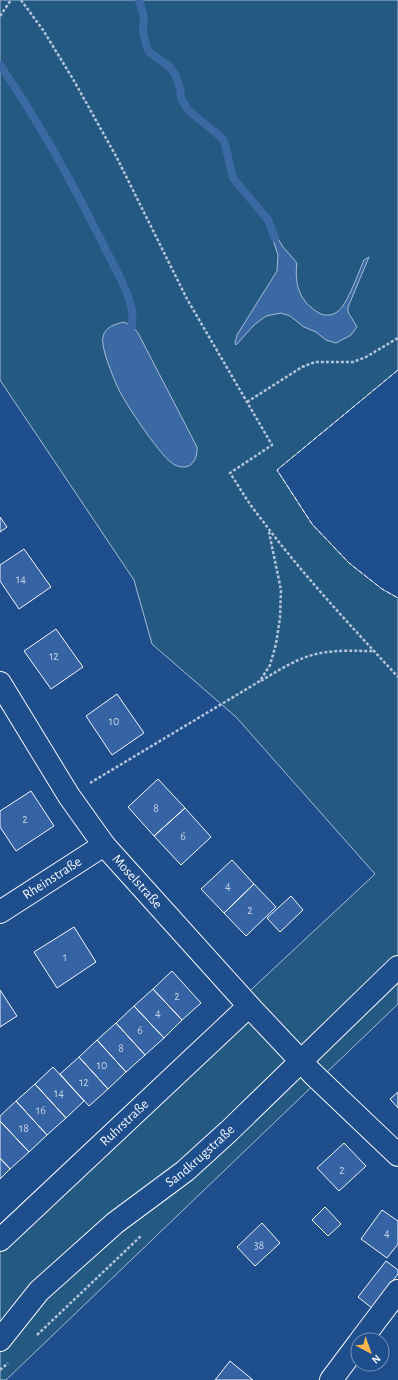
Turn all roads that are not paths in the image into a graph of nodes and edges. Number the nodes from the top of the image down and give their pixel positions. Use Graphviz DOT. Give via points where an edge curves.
graph roads {
  1 [pos="0,684"];
  2 [pos="104,845"];
  3 [pos="0,912"];
  4 [pos="398,967"];
  5 [pos="249,1006"];
  6 [pos="300,1061"];
  7 [pos="398,1155"];
  8 [pos="0,1240"];
  9 [pos="398,1291"];
  10 [pos="367,1332"];
  11 [pos="0,1340"];
  12 [pos="350,1355"];
  13 [pos="331,1380"];
  1 -- 2 [label="street, Moselstraße"];
  2 -- 3 [label="street, Rheinstraße"];
  2 -- 5 [label="street, Moselstraße"];
  4 -- 6 [label="street, Sandkrugstraße"];
  5 -- 6 [label="street, Moselstraße"];
  5 -- 8 [label="street, Ruhrstraße"];
  6 -- 7 [label="street, Moselstraße"];
  6 -- 11 [label="street, Sandkrugstraße" via="185,1171 115,1223 39,1291"];
  9 -- 10 [label="street"];
  12 -- 13 [label="street"];
}
